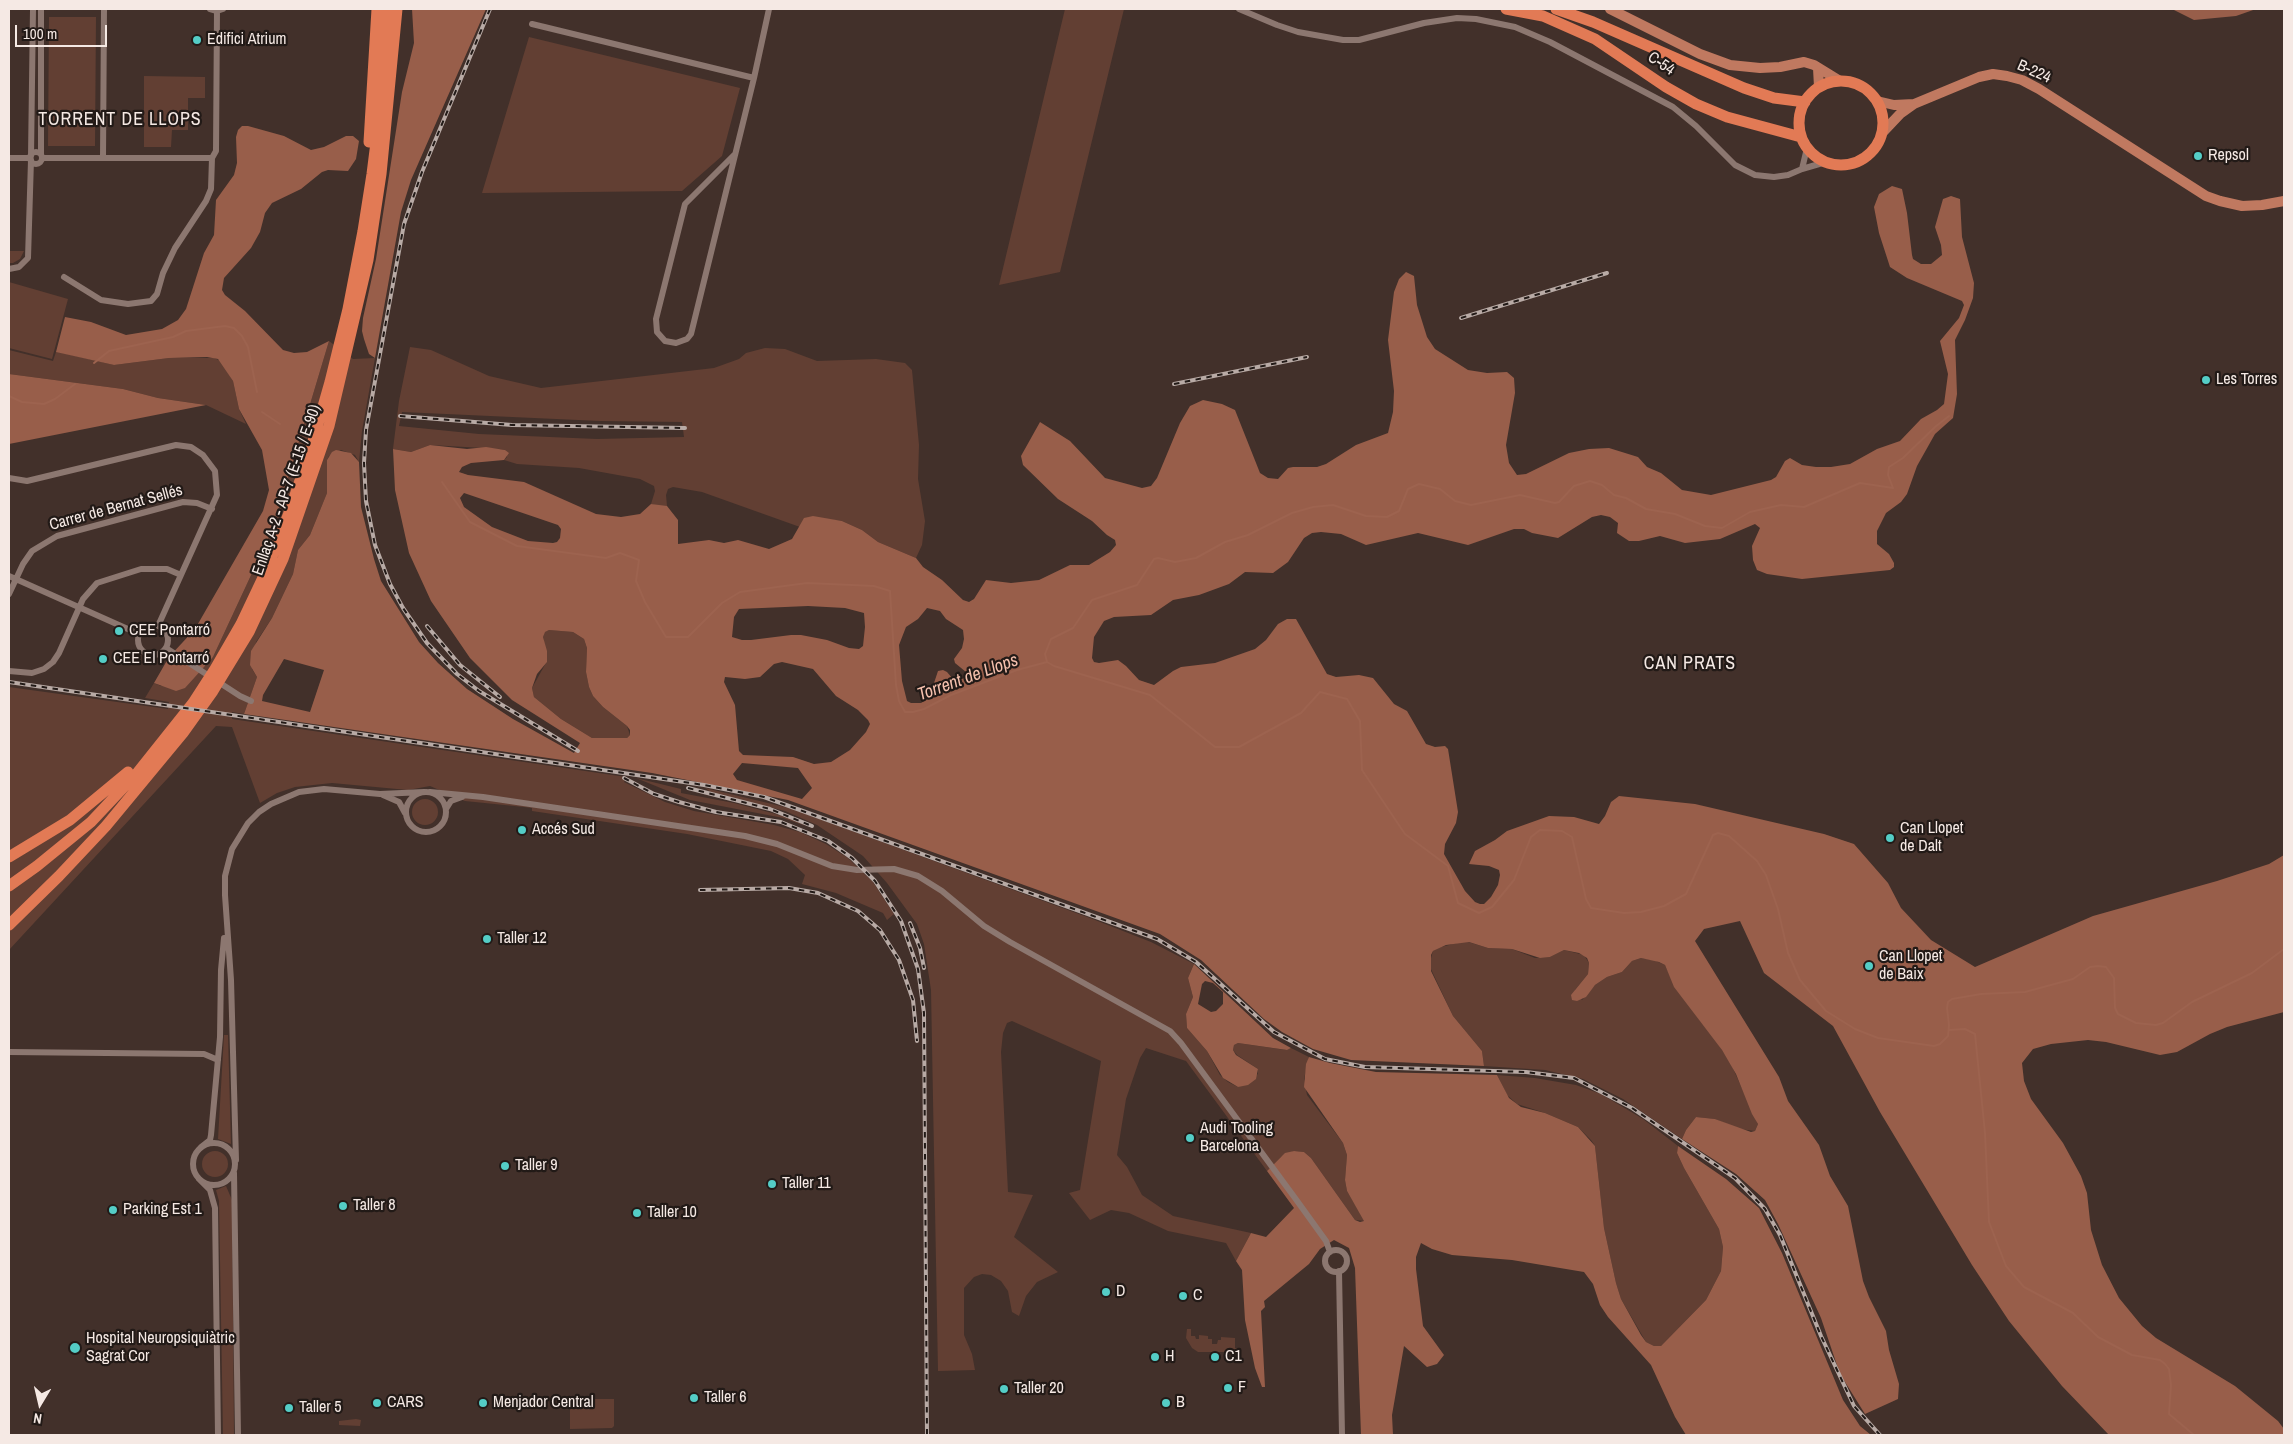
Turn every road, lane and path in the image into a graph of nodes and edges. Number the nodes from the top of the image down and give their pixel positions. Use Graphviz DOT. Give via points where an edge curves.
graph roads {
  1 [pos="32,9"];
  2 [pos="41,9"];
  3 [pos="104,9"];
  4 [pos="377,9"];
  5 [pos="388,9"];
  6 [pos="397,9"];
  7 [pos="404,9"];
  8 [pos="769,9"];
  9 [pos="1239,9"];
  10 [pos="1506,9"];
  11 [pos="1556,9"];
  12 [pos="1610,9"];
  13 [pos="216,10"];
  14 [pos="532,24"];
  15 [pos="1818,68"];
  16 [pos="754,78"];
  17 [pos="1840,81"];
  18 [pos="1819,87"];
  19 [pos="1877,101"];
  20 [pos="1805,102"];
  21 [pos="1914,104"];
  22 [pos="1883,132"];
  23 [pos="1804,142"];
  24 [pos="734,155"];
  25 [pos="42,156"];
  26 [pos="9,158"];
  27 [pos="30,158"];
  28 [pos="103,158"];
  29 [pos="212,158"];
  30 [pos="1826,162"];
  31 [pos="1802,169"];
  32 [pos="377,174"];
  33 [pos="2284,201"];
  34 [pos="9,269"];
  35 [pos="64,277"];
  36 [pos="9,478"];
  37 [pos="212,509"];
  38 [pos="181,575"];
  39 [pos="9,576"];
  40 [pos="16,579"];
  41 [pos="9,594"];
  42 [pos="79,607"];
  43 [pos="158,626"];
  44 [pos="139,634"];
  45 [pos="166,648"];
  46 [pos="9,671"];
  47 [pos="251,701"];
  48 [pos="171,731"];
  49 [pos="427,792"];
  50 [pos="380,794"];
  51 [pos="465,796"];
  52 [pos="446,809"];
  53 [pos="406,818"];
  54 [pos="9,857"];
  55 [pos="9,886"];
  56 [pos="226,922"];
  57 [pos="9,925"];
  58 [pos="9,1052"];
  59 [pos="218,1060"];
  60 [pos="201,1147"];
  61 [pos="236,1160"];
  62 [pos="234,1173"];
  63 [pos="199,1179"];
  64 [pos="1330,1252"];
  65 [pos="1339,1271"];
  66 [pos="218,1435"];
  67 [pos="238,1435"];
  68 [pos="1342,1435"];
  1 -- 2 [label="street"];
  1 -- 27 [label="street"];
  2 -- 25 [label="street"];
  3 -- 28 [label="street"];
  4 -- 32 [label="highway" via="369,141"];
  5 -- 32 [label="highway, Enllaç A-2 - AP-7 (E-15 / E-90)"];
  6 -- 32 [label="highway, Enllaç A-2 - AP-7 (E-15 / E-90)"];
  7 -- 32 [label="highway" via="391,140"];
  8 -- 16 [label="street"];
  9 -- 31 [label="street" via="1277,26 1343,40 1359,40 1457,18 1515,27 1550,42 1672,107 1735,165 1755,175 1774,177"];
  10 -- 23 [label="highway, C-54 / C-54" via="1543,16 1595,39 1696,104"];
  11 -- 20 [label="highway, C-54 / C-54" via="1744,88 1774,98"];
  12 -- 15 [label="main road" via="1700,54 1730,65 1760,68 1804,62"];
  13 -- 29 [label="street" via="216,151"];
  14 -- 16 [label="street"];
  15 -- 17 [label="main road"];
  15 -- 18 [label="main road"];
  16 -- 24 [label="street"];
  17 -- 18 [label="highway"];
  17 -- 19 [label="highway" via="1861,86"];
  18 -- 20 [label="highway"];
  19 -- 21 [label="main road" via="1894,105"];
  19 -- 22 [label="highway" via="1883,116"];
  20 -- 23 [label="highway" via="1799,125"];
  21 -- 22 [label="main road"];
  21 -- 33 [label="main road, B-224 / B-224" via="1986,75 2007,76 2028,83 2206,196 2242,206"];
  22 -- 30 [label="highway" via="1871,153 1861,160 1837,165"];
  23 -- 30 [label="highway" via="1815,156"];
  23 -- 31 [label="street"];
  24 -- 24 [label="street" via="685,204 656,319 657,332 665,341 682,342 691,334"];
  25 -- 27 [label="street" via="35,152"];
  25 -- 27 [label="street" via="38,164"];
  25 -- 28 [label="street"];
  26 -- 27 [label="street"];
  27 -- 34 [label="street" via="28,258 24,264"];
  28 -- 29 [label="street"];
  29 -- 35 [label="street" via="211,189 206,201 175,248 151,302 128,304 101,300"];
  30 -- 31 [label="street"];
  32 -- 48 [label="highway, Enllaç A-2 - AP-7 (E-15 / E-90)" via="330,382 289,513 241,624 193,703"];
  32 -- 57 [label="highway, Enllaç A-2 - AP-7 (E-15 / E-90)" via="368,260 329,426 283,559 249,632 199,712 150,776 59,876"];
  36 -- 37 [label="street" via="27,481 184,446 203,455 215,471 217,489"];
  37 -- 38 [label="street"];
  37 -- 40 [label="street, Carrer de Bernat Sellés" via="197,502 183,502 57,536 32,551"];
  38 -- 42 [label="street" via="167,569 141,569 97,583"];
  38 -- 43 [label="street"];
  39 -- 40 [label="street"];
  40 -- 41 [label="street, Carrer de Bernat Sellés"];
  40 -- 42 [label="street"];
  42 -- 44 [label="street"];
  42 -- 46 [label="street" via="59,653 48,666 32,673"];
  43 -- 44 [label="street" via="149,626"];
  43 -- 45 [label="street" via="167,634"];
  44 -- 45 [label="street" via="138,645 144,653 154,656"];
  45 -- 47 [label="street"];
  48 -- 54 [label="highway" via="120,780 76,816"];
  48 -- 55 [label="highway, Enllaç A-2 - AP-7 (E-15 / E-90)" via="91,822"];
  49 -- 50 [label="street"];
  49 -- 51 [label="street"];
  49 -- 52 [label="street" via="441,798"];
  49 -- 53 [label="street" via="418,793 409,801"];
  50 -- 53 [label="street" via="399,802"];
  50 -- 56 [label="street" via="312,790 285,797 259,812 239,836 228,862 225,876"];
  51 -- 52 [label="street" via="451,801"];
  51 -- 64 [label="street" via="745,836 845,869 887,869 906,872 930,882 961,909 1010,942 1170,1031 1295,1198 1326,1241"];
  52 -- 53 [label="street" via="440,826 428,832 415,829"];
  56 -- 59 [label="street"];
  56 -- 61 [label="street" via="231,980"];
  58 -- 59 [label="street" via="204,1054"];
  59 -- 60 [label="street" via="211,1135"];
  60 -- 61 [label="street" via="215,1142 222,1144 228,1147"];
  60 -- 63 [label="street" via="193,1159"];
  61 -- 62 [label="street"];
  62 -- 63 [label="street" via="218,1185"];
  62 -- 67 [label="street"];
  63 -- 66 [label="street" via="210,1190 215,1208"];
  64 -- 65 [label="street" via="1326,1258 1327,1265"];
  64 -- 65 [label="street" via="1340,1250 1347,1257 1345,1267"];
  65 -- 68 [label="street"];
}
